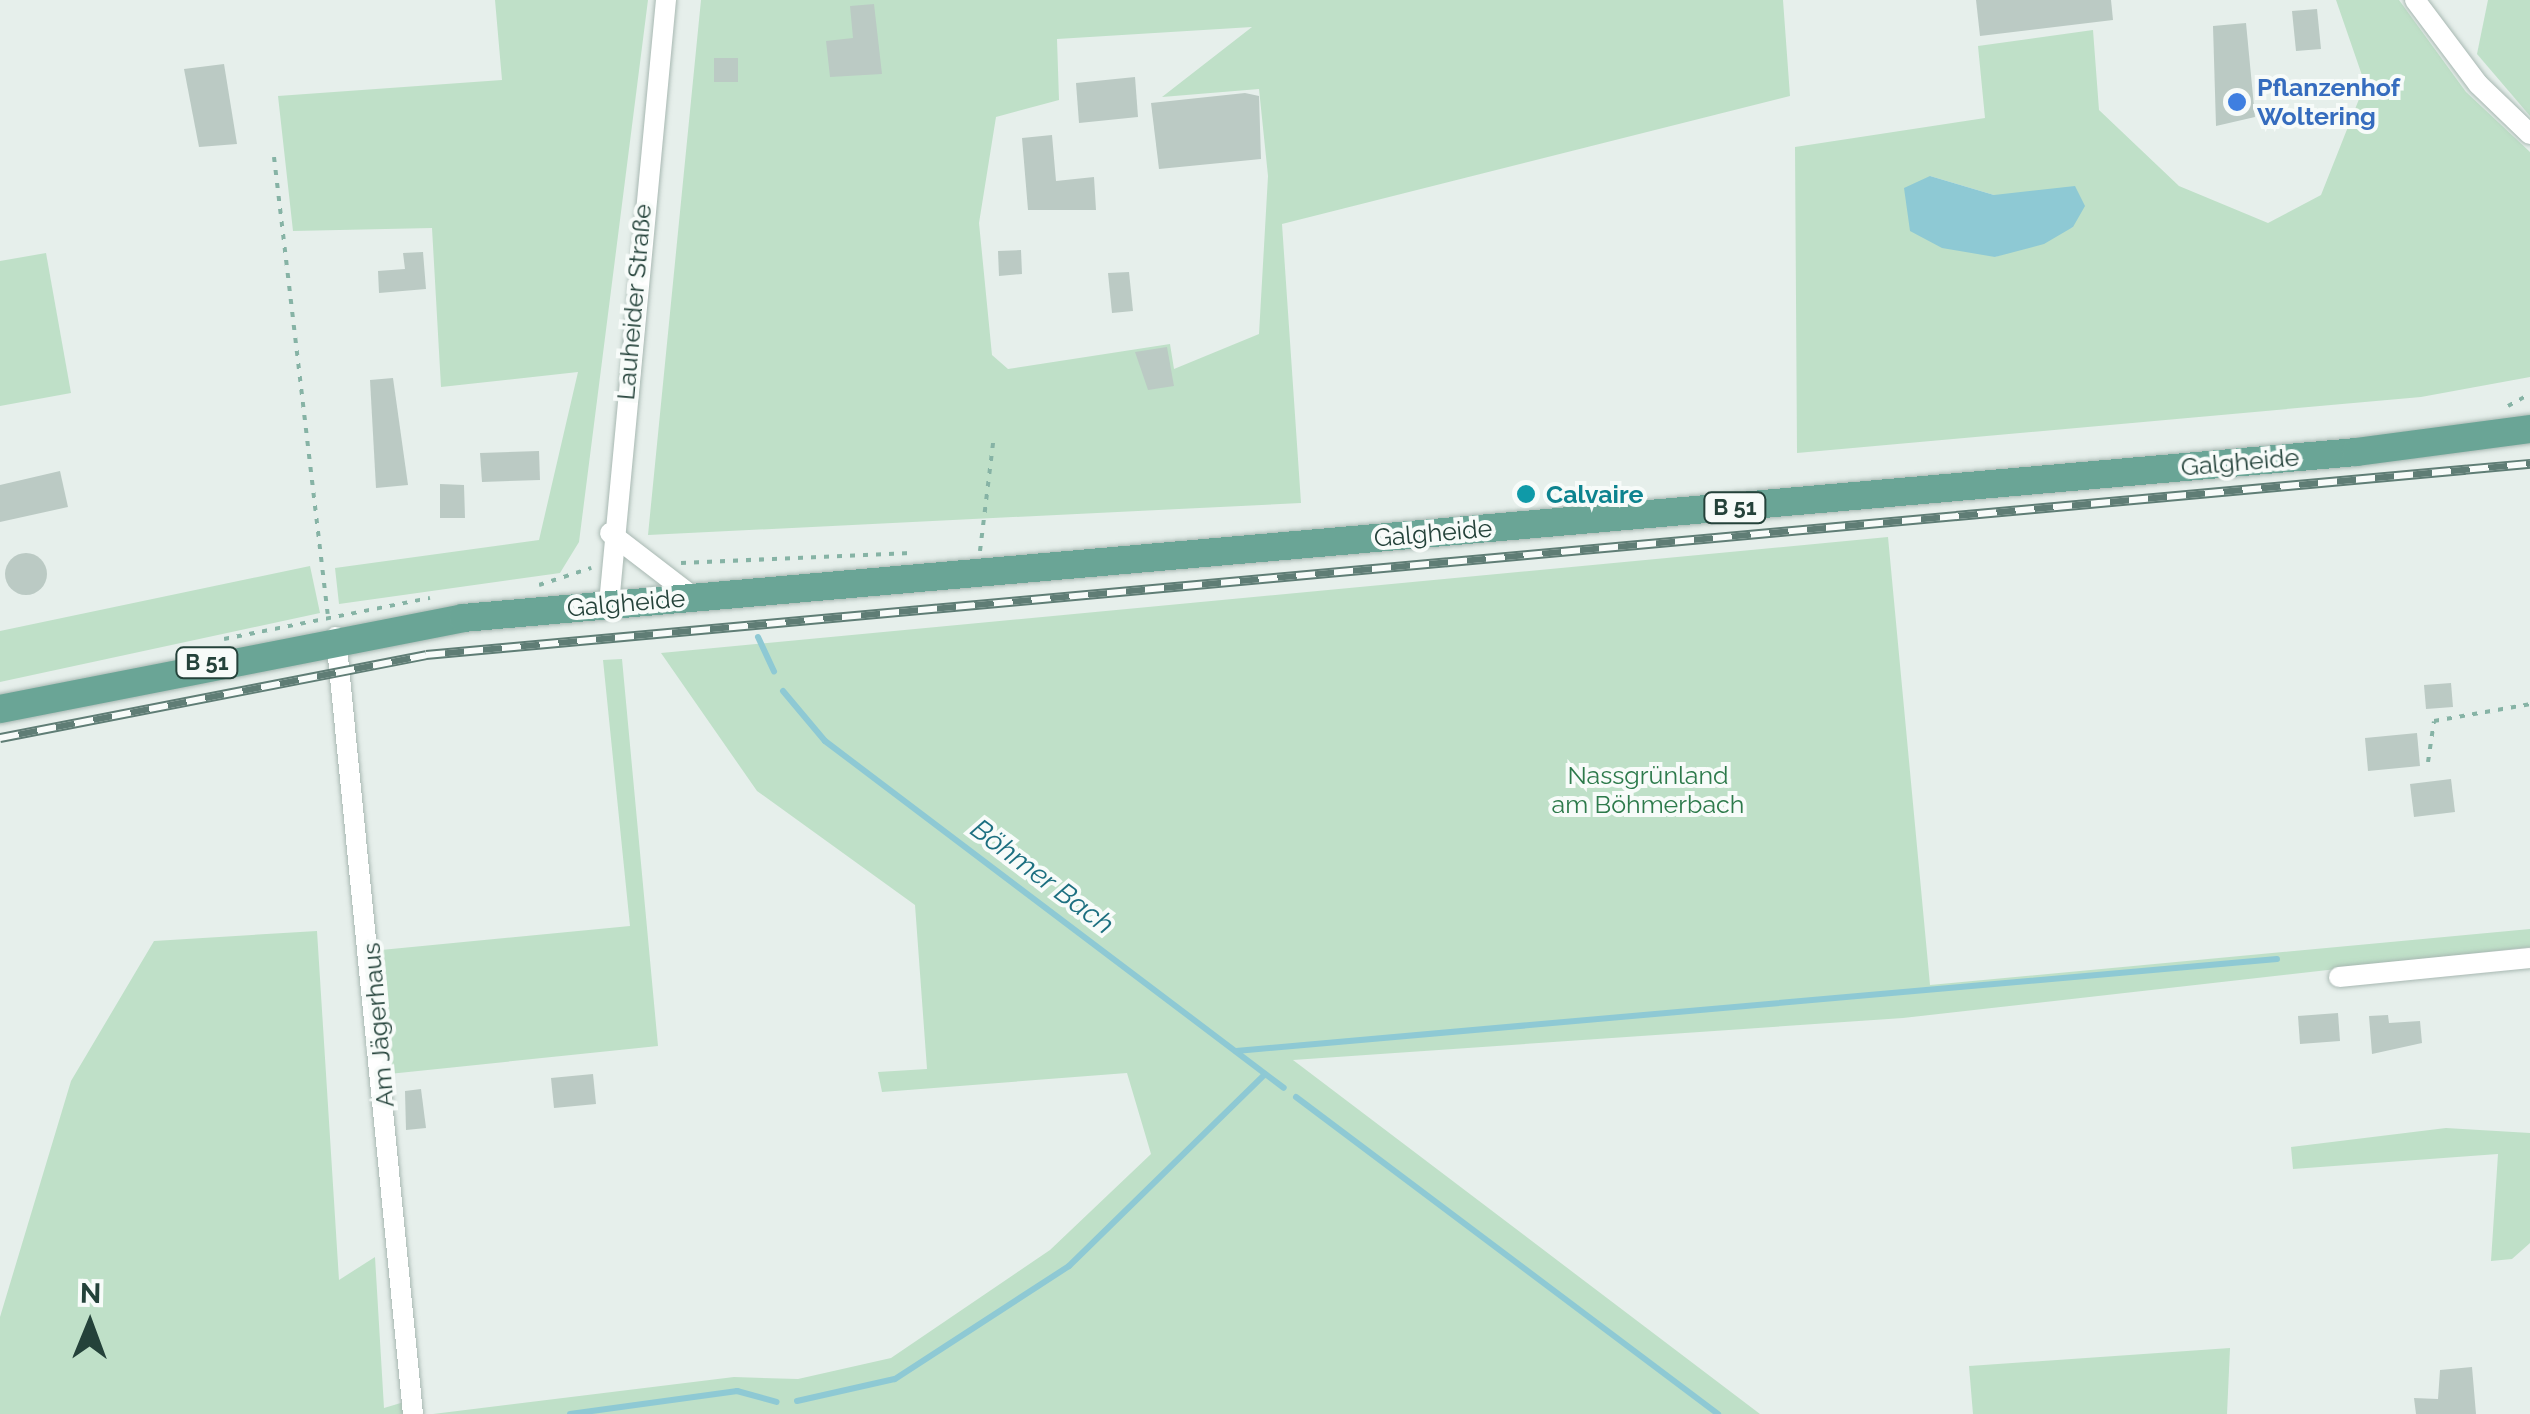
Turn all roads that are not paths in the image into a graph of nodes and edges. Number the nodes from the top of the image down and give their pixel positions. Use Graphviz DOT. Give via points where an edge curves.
graph roads {
  1 [pos="666,0"];
  2 [pos="2415,0"];
  3 [pos="2530,134"];
  4 [pos="2530,428"];
  5 [pos="610,533"];
  6 [pos="692,596"];
  7 [pos="610,604"];
  8 [pos="336,637"];
  9 [pos="0,709"];
  10 [pos="2530,958"];
  11 [pos="2340,977"];
  12 [pos="413,1414"];
  1 -- 5 [label="street, Lauheider Straße"];
  2 -- 3 [label="street" via="2478,84"];
  4 -- 6 [label="main road, Galgheide / B 51" via="2356,452"];
  5 -- 6 [label="street"];
  5 -- 7 [label="street, Lauheider Straße"];
  6 -- 7 [label="main road, Galgheide / B 51"];
  7 -- 8 [label="main road, Galgheide / B 51"];
  8 -- 9 [label="main road, Galgheide / B 51"];
  8 -- 12 [label="street, Am Jägerhaus"];
  10 -- 11 [label="street"];
}
